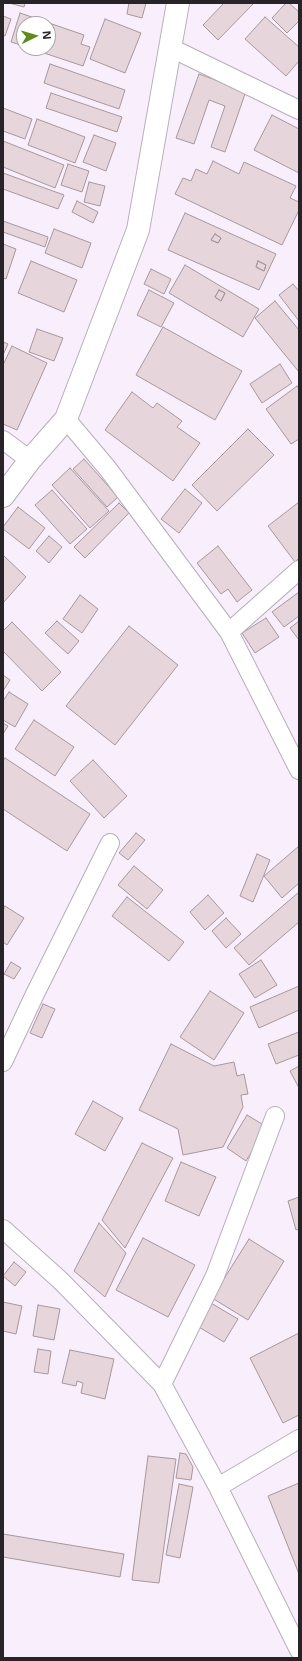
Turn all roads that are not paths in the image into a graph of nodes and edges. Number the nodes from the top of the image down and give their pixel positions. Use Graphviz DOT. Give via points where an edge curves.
graph roads {
  1 [pos="178,3"];
  2 [pos="169,47"];
  3 [pos="299,110"];
  4 [pos="66,418"];
  5 [pos="3,440"];
  6 [pos="30,460"];
  7 [pos="3,496"];
  8 [pos="299,570"];
  9 [pos="228,632"];
  10 [pos="299,770"];
  11 [pos="110,843"];
  12 [pos="3,1062"];
  13 [pos="275,1116"];
  14 [pos="3,1229"];
  15 [pos="162,1384"];
  16 [pos="299,1439"];
  17 [pos="218,1487"];
  18 [pos="299,1650"];
  1 -- 2 [label="street"];
  2 -- 3 [label="street"];
  2 -- 4 [label="street" via="138,230"];
  4 -- 6 [label="street"];
  4 -- 9 [label="street" via="108,469"];
  5 -- 6 [label="street"];
  6 -- 7 [label="street"];
  8 -- 9 [label="street"];
  9 -- 10 [label="street"];
  11 -- 12 [label="street"];
  13 -- 15 [label="street" via="215,1276"];
  14 -- 15 [label="street" via="60,1280"];
  15 -- 17 [label="street"];
  16 -- 17 [label="street"];
  17 -- 18 [label="street"];
}
